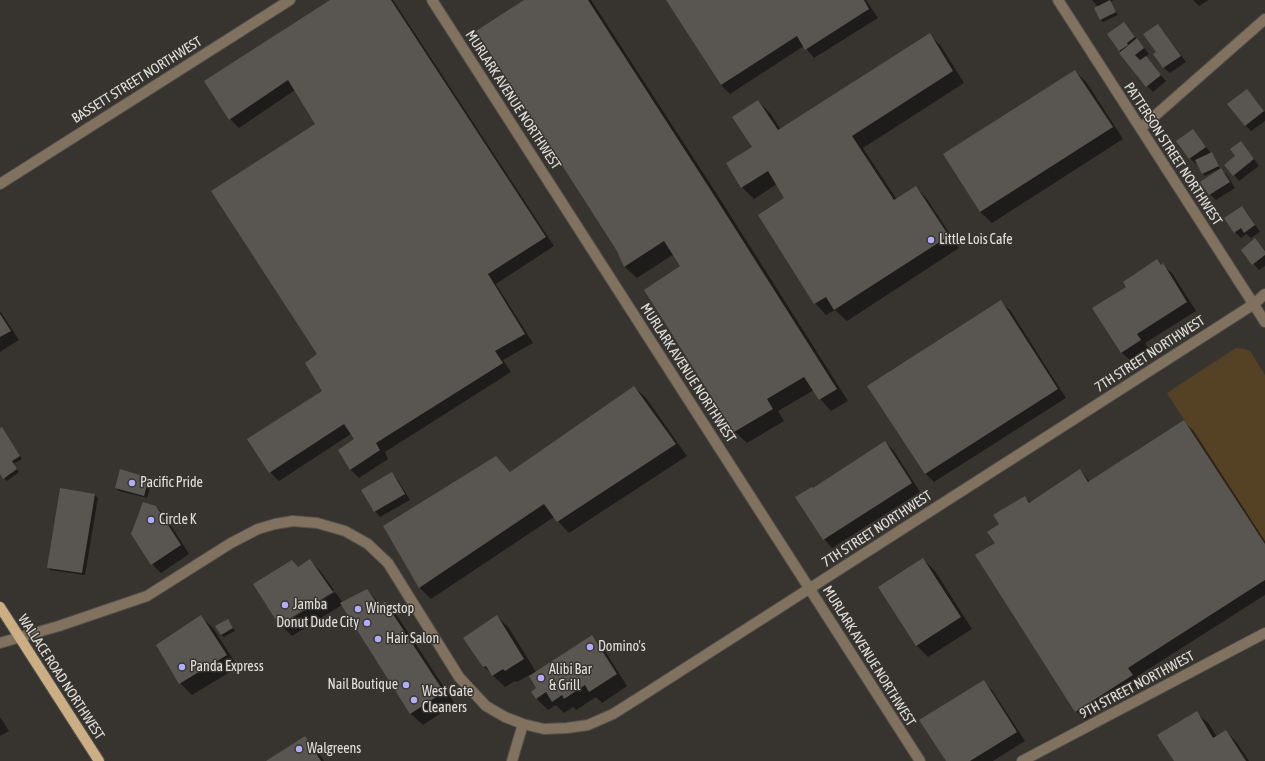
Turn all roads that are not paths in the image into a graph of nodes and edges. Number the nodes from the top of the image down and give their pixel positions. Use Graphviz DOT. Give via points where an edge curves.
graph roads {
  1 [pos="290,0"];
  2 [pos="432,0"];
  3 [pos="1058,0"];
  4 [pos="1265,19"];
  5 [pos="1141,128"];
  6 [pos="0,184"];
  7 [pos="1265,294"];
  8 [pos="1254,304"];
  9 [pos="1265,322"];
  10 [pos="810,588"];
  11 [pos="0,607"];
  12 [pos="1265,633"];
  13 [pos="20,638"];
  14 [pos="0,644"];
  15 [pos="523,724"];
  16 [pos="98,761"];
  17 [pos="512,761"];
  18 [pos="920,761"];
  19 [pos="1022,761"];
  1 -- 6 [label="street, BASSETT STREET NORTHWEST"];
  2 -- 10 [label="street, MURLARK AVENUE NORTHWEST"];
  3 -- 5 [label="street, PATTERSON STREET NORTHWEST"];
  4 -- 5 [label="street"];
  5 -- 8 [label="street, PATTERSON STREET NORTHWEST"];
  7 -- 8 [label="street, 7TH STREET NORTHWEST"];
  8 -- 9 [label="street, PATTERSON STREET NORTHWEST"];
  8 -- 10 [label="street, 7TH STREET NORTHWEST"];
  10 -- 15 [label="street, 7TH STREET NORTHWEST" via="613,714 588,724 567,728 544,729"];
  10 -- 18 [label="street, MURLARK AVENUE NORTHWEST"];
  11 -- 13 [label="main road, WALLACE ROAD NORTHWEST"];
  12 -- 19 [label="street, 9TH STREET NORTHWEST"];
  13 -- 14 [label="street, 7TH STREET NORTHWEST"];
  13 -- 15 [label="street, 7TH STREET NORTHWEST" via="147,596 258,529 293,521 317,523 345,531 368,544 388,563 459,677 486,706"];
  13 -- 16 [label="main road, WALLACE ROAD NORTHWEST"];
  15 -- 17 [label="street"];
}
